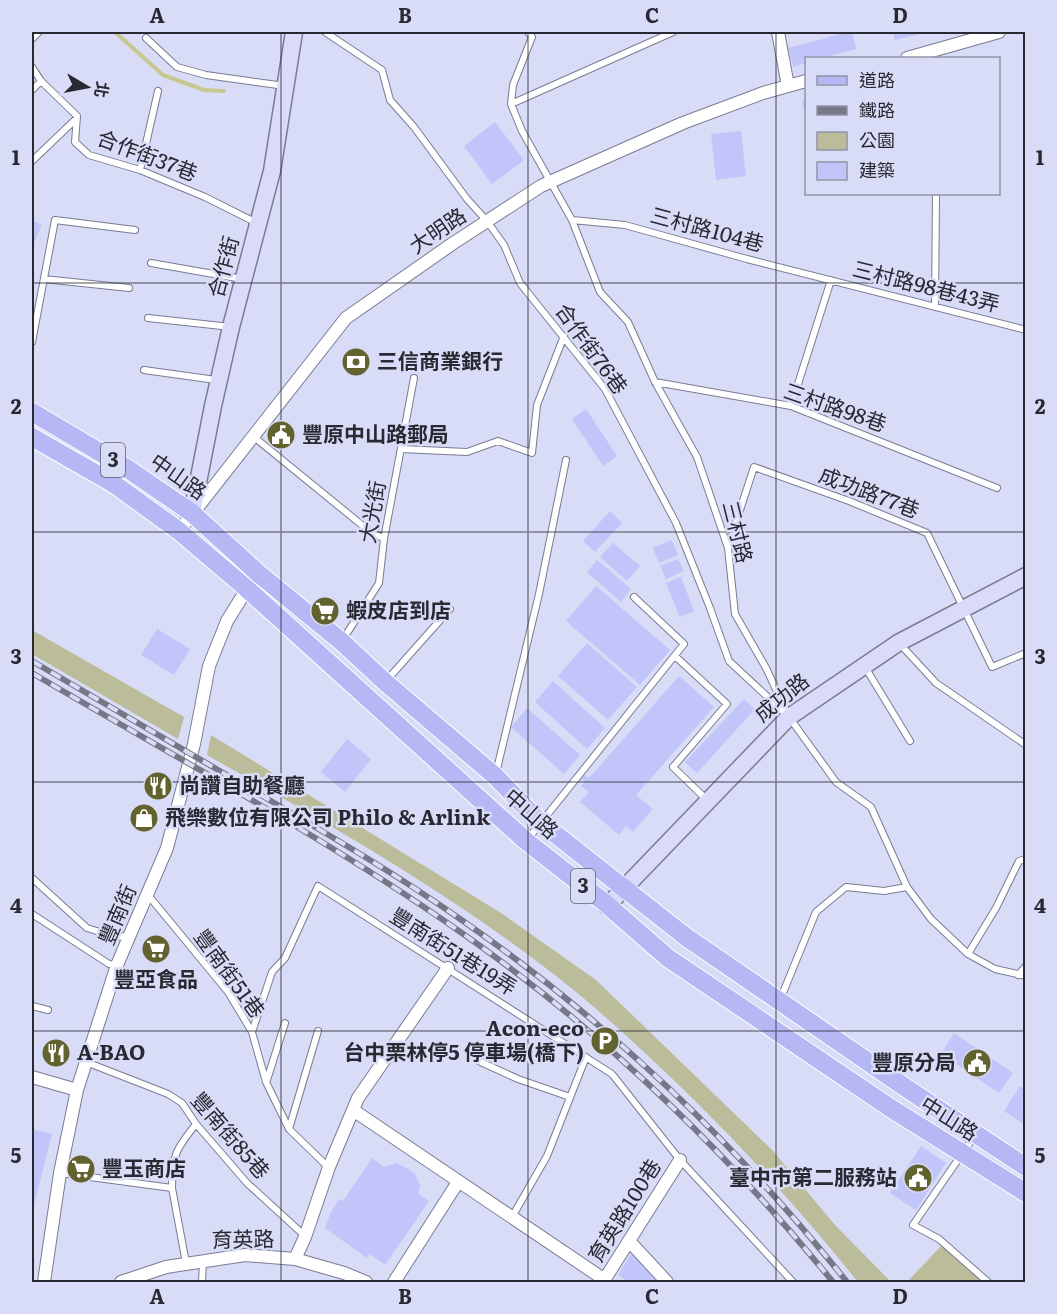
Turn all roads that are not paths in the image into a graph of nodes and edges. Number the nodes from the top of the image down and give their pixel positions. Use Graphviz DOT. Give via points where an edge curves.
graph roads {
  1 [pos="39,32"];
  2 [pos="294,32"];
  3 [pos="325,32"];
  4 [pos="528,32"];
  5 [pos="673,32"];
  6 [pos="778,32"];
  7 [pos="999,32"];
  8 [pos="146,38"];
  9 [pos="32,39"];
  10 [pos="911,57"];
  11 [pos="32,67"];
  12 [pos="41,81"];
  13 [pos="805,82"];
  14 [pos="788,86"];
  15 [pos="286,87"];
  16 [pos="32,90"];
  17 [pos="158,91"];
  18 [pos="511,104"];
  19 [pos="76,119"];
  20 [pos="32,161"];
  21 [pos="140,170"];
  22 [pos="550,182"];
  23 [pos="936,195"];
  24 [pos="572,220"];
  25 [pos="487,221"];
  26 [pos="259,224"];
  27 [pos="135,230"];
  28 [pos="151,263"];
  29 [pos="44,279"];
  30 [pos="243,279"];
  31 [pos="831,280"];
  32 [pos="129,288"];
  33 [pos="935,307"];
  34 [pos="148,318"];
  35 [pos="231,327"];
  36 [pos="1026,330"];
  37 [pos="564,336"];
  38 [pos="32,342"];
  39 [pos="144,370"];
  40 [pos="414,378"];
  41 [pos="220,380"];
  42 [pos="655,382"];
  43 [pos="791,406"];
  44 [pos="32,412"];
  45 [pos="32,437"];
  46 [pos="254,437"];
  47 [pos="401,448"];
  48 [pos="566,460"];
  49 [pos="997,488"];
  50 [pos="192,513"];
  51 [pos="179,531"];
  52 [pos="384,539"];
  53 [pos="728,548"];
  54 [pos="259,574"];
  55 [pos="1026,576"];
  56 [pos="246,588"];
  57 [pos="634,597"];
  58 [pos="965,608"];
  59 [pos="450,609"];
  60 [pos="342,642"];
  61 [pos="898,643"];
  62 [pos="1026,653"];
  63 [pos="675,656"];
  64 [pos="864,665"];
  65 [pos="385,682"];
  66 [pos="789,717"];
  67 [pos="910,741"];
  68 [pos="1026,745"];
  69 [pos="495,776"];
  70 [pos="708,801"];
  71 [pos="540,822"];
  72 [pos="526,841"];
  73 [pos="1026,858"];
  74 [pos="32,878"];
  75 [pos="907,887"];
  76 [pos="623,889"];
  77 [pos="147,894"];
  78 [pos="607,906"];
  79 [pos="32,914"];
  80 [pos="129,936"];
  81 [pos="968,954"];
  82 [pos="117,965"];
  83 [pos="1026,966"];
  84 [pos="448,968"];
  85 [pos="1017,975"];
  86 [pos="1026,976"];
  87 [pos="780,1001"];
  88 [pos="32,1006"];
  89 [pos="48,1010"];
  90 [pos="285,1023"];
  91 [pos="318,1031"];
  92 [pos="252,1032"];
  93 [pos="586,1057"];
  94 [pos="471,1058"];
  95 [pos="85,1062"];
  96 [pos="32,1077"];
  97 [pos="266,1082"];
  98 [pos="77,1090"];
  99 [pos="570,1096"];
  100 [pos="353,1110"];
  101 [pos="196,1124"];
  102 [pos="289,1129"];
  103 [pos="975,1134"];
  104 [pos="963,1154"];
  105 [pos="680,1160"];
  106 [pos="329,1167"];
  107 [pos="1026,1167"];
  108 [pos="60,1173"];
  109 [pos="458,1182"];
  110 [pos="172,1188"];
  111 [pos="1026,1193"];
  112 [pos="511,1218"];
  113 [pos="305,1236"];
  114 [pos="630,1242"];
  115 [pos="295,1259"];
  116 [pos="203,1261"];
  117 [pos="186,1263"];
  118 [pos="604,1281"];
  119 [pos="44,1282"];
  120 [pos="121,1282"];
  121 [pos="202,1282"];
  122 [pos="366,1282"];
  123 [pos="394,1282"];
  124 [pos="667,1282"];
  125 [pos="793,1282"];
  126 [pos="987,1282"];
  1 -- 9 [label="lane"];
  2 -- 15 [label="street, 合作街"];
  3 -- 25 [label="lane, 合作街76巷" via="382,70 390,99"];
  4 -- 18 [label="lane" via="532,37 513,85"];
  5 -- 18 [label="lane"];
  6 -- 14 [label="street"];
  7 -- 10 [label="street"];
  8 -- 15 [label="lane" via="177,67"];
  11 -- 12 [label="lane, 合作街37巷"];
  12 -- 16 [label="lane"];
  12 -- 19 [label="lane, 合作街37巷"];
  13 -- 14 [label="street, 大明路"];
  14 -- 22 [label="street, 大明路" via="683,123"];
  15 -- 26 [label="street, 合作街"];
  17 -- 21 [label="lane"];
  18 -- 22 [label="lane, 三村路"];
  19 -- 20 [label="lane"];
  19 -- 21 [label="lane, 合作街37巷" via="75,142 89,155"];
  21 -- 26 [label="lane, 合作街37巷"];
  22 -- 24 [label="lane, 三村路"];
  22 -- 25 [label="street, 大明路"];
  23 -- 33 [label="lane"];
  24 -- 31 [label="lane, 三村路104巷" via="625,225"];
  24 -- 42 [label="lane, 三村路" via="600,292 628,322"];
  25 -- 37 [label="lane, 合作街76巷" via="504,245 520,283"];
  25 -- 46 [label="street, 大明路" via="346,318"];
  26 -- 30 [label="street, 合作街"];
  27 -- 29 [label="lane" via="55,220"];
  28 -- 30 [label="lane"];
  29 -- 32 [label="lane"];
  29 -- 38 [label="lane"];
  30 -- 35 [label="street, 合作街"];
  31 -- 33 [label="lane, 三村路98巷43弄"];
  31 -- 43 [label="lane"];
  33 -- 36 [label="lane, 三村路98巷43弄"];
  34 -- 35 [label="lane"];
  35 -- 41 [label="street, 合作街"];
  37 -- 47 [label="lane" via="537,405 532,453 498,441 467,452"];
  37 -- 66 [label="lane, 合作街76巷" via="605,389 676,523 729,661"];
  39 -- 41 [label="lane"];
  40 -- 47 [label="lane, 大光街"];
  41 -- 50 [label="street, 合作街"];
  42 -- 43 [label="lane, 三村路98巷"];
  42 -- 53 [label="lane, 三村路" via="697,458"];
  43 -- 49 [label="lane, 三村路98巷"];
  44 -- 50 [label="main road, 中山路 / 3" via="128,469"];
  45 -- 51 [label="main road, 中山路 / 3" via="114,484"];
  46 -- 50 [label="street, 大明路"];
  46 -- 52 [label="lane" via="368,531"];
  47 -- 52 [label="lane, 大光街"];
  48 -- 69 [label="lane" via="539,594"];
  50 -- 51 [label="street, 大明路"];
  50 -- 54 [label="main road, 中山路 / 3"];
  51 -- 56 [label="main road, 中山路 / 3"];
  52 -- 60 [label="lane, 大光街" via="379,583"];
  53 -- 58 [label="lane, 成功路77巷" via="754,467 927,533"];
  53 -- 66 [label="lane, 三村路" via="735,614"];
  54 -- 56 [label="street, 豐南街"];
  54 -- 60 [label="main road, 中山路 / 3"];
  55 -- 58 [label="street, 成功路"];
  56 -- 72 [label="main road, 中山路 / 3"];
  56 -- 77 [label="street, 豐南街" via="227,621 209,666 167,848"];
  57 -- 63 [label="lane" via="684,644"];
  58 -- 61 [label="street, 成功路"];
  58 -- 62 [label="lane, 成功路77巷" via="992,667"];
  59 -- 65 [label="lane"];
  60 -- 65 [label="main road, 中山路 / 3"];
  61 -- 64 [label="street, 成功路"];
  61 -- 68 [label="lane" via="936,683"];
  63 -- 70 [label="lane" via="727,704 673,767"];
  63 -- 71 [label="lane"];
  64 -- 66 [label="street, 成功路"];
  64 -- 67 [label="lane"];
  65 -- 69 [label="main road, 中山路 / 3"];
  66 -- 70 [label="street, 成功路"];
  66 -- 75 [label="lane, 三村路" via="836,782 872,807"];
  69 -- 71 [label="main road, 中山路 / 3"];
  70 -- 76 [label="street, 成功路"];
  71 -- 72 [label="lane"];
  71 -- 76 [label="main road, 中山路 / 3"];
  72 -- 78 [label="main road, 中山路 / 3"];
  73 -- 81 [label="lane" via="1019,861"];
  74 -- 80 [label="lane" via="87,928 116,937"];
  75 -- 81 [label="lane, 三村路" via="931,919"];
  75 -- 87 [label="lane" via="884,891 846,887 816,912"];
  76 -- 78 [label="street, 成功路"];
  76 -- 87 [label="main road, 中山路 / 3"];
  77 -- 80 [label="street, 豐南街"];
  77 -- 92 [label="lane, 豐南街51巷" via="228,992"];
  78 -- 104 [label="main road, 中山路 / 3" via="668,958"];
  79 -- 82 [label="lane" via="109,964"];
  80 -- 82 [label="street, 豐南街"];
  81 -- 85 [label="lane, 三村路" via="995,969"];
  82 -- 95 [label="street, 豐南街"];
  83 -- 85 [label="lane"];
  84 -- 92 [label="lane, 豐南街51巷19弄" via="318,886 285,957 272,972"];
  84 -- 93 [label="lane, 豐南街51巷19弄"];
  84 -- 100 [label="street"];
  85 -- 86 [label="lane, 三村路"];
  87 -- 103 [label="main road, 中山路 / 3"];
  88 -- 89 [label="lane"];
  90 -- 97 [label="lane, 豐南街51巷"];
  91 -- 102 [label="lane"];
  92 -- 97 [label="lane, 豐南街51巷"];
  93 -- 99 [label="lane"];
  93 -- 105 [label="lane, 豐南街51巷19弄" via="612,1074"];
  94 -- 99 [label="lane"];
  95 -- 98 [label="street, 豐南街"];
  95 -- 101 [label="lane, 豐南街85巷" via="168,1094 182,1103"];
  96 -- 98 [label="street"];
  97 -- 102 [label="lane, 豐南街51巷"];
  98 -- 108 [label="street, 豐南街"];
  99 -- 112 [label="lane" via="547,1156"];
  100 -- 106 [label="street"];
  100 -- 109 [label="street"];
  101 -- 110 [label="lane" via="177,1148"];
  101 -- 113 [label="lane, 豐南街85巷" via="247,1183"];
  102 -- 106 [label="lane, 豐南街51巷"];
  103 -- 104 [label="lane"];
  103 -- 107 [label="main road, 中山路 / 3"];
  104 -- 111 [label="main road, 中山路 / 3"];
  104 -- 126 [label="lane" via="913,1225 939,1239"];
  105 -- 114 [label="street, 育英路100巷"];
  105 -- 125 [label="lane, 豐南街51巷19弄"];
  106 -- 113 [label="street"];
  108 -- 110 [label="lane"];
  108 -- 119 [label="street, 豐南街"];
  109 -- 112 [label="street"];
  109 -- 123 [label="street"];
  110 -- 117 [label="lane"];
  112 -- 118 [label="street"];
  113 -- 115 [label="street"];
  114 -- 118 [label="street, 育英路100巷"];
  114 -- 124 [label="street"];
  115 -- 116 [label="street, 育英路" via="245,1255"];
  115 -- 122 [label="street, 育英路"];
  116 -- 117 [label="street, 育英路"];
  116 -- 121 [label="lane"];
  117 -- 120 [label="street, 育英路"];
}
